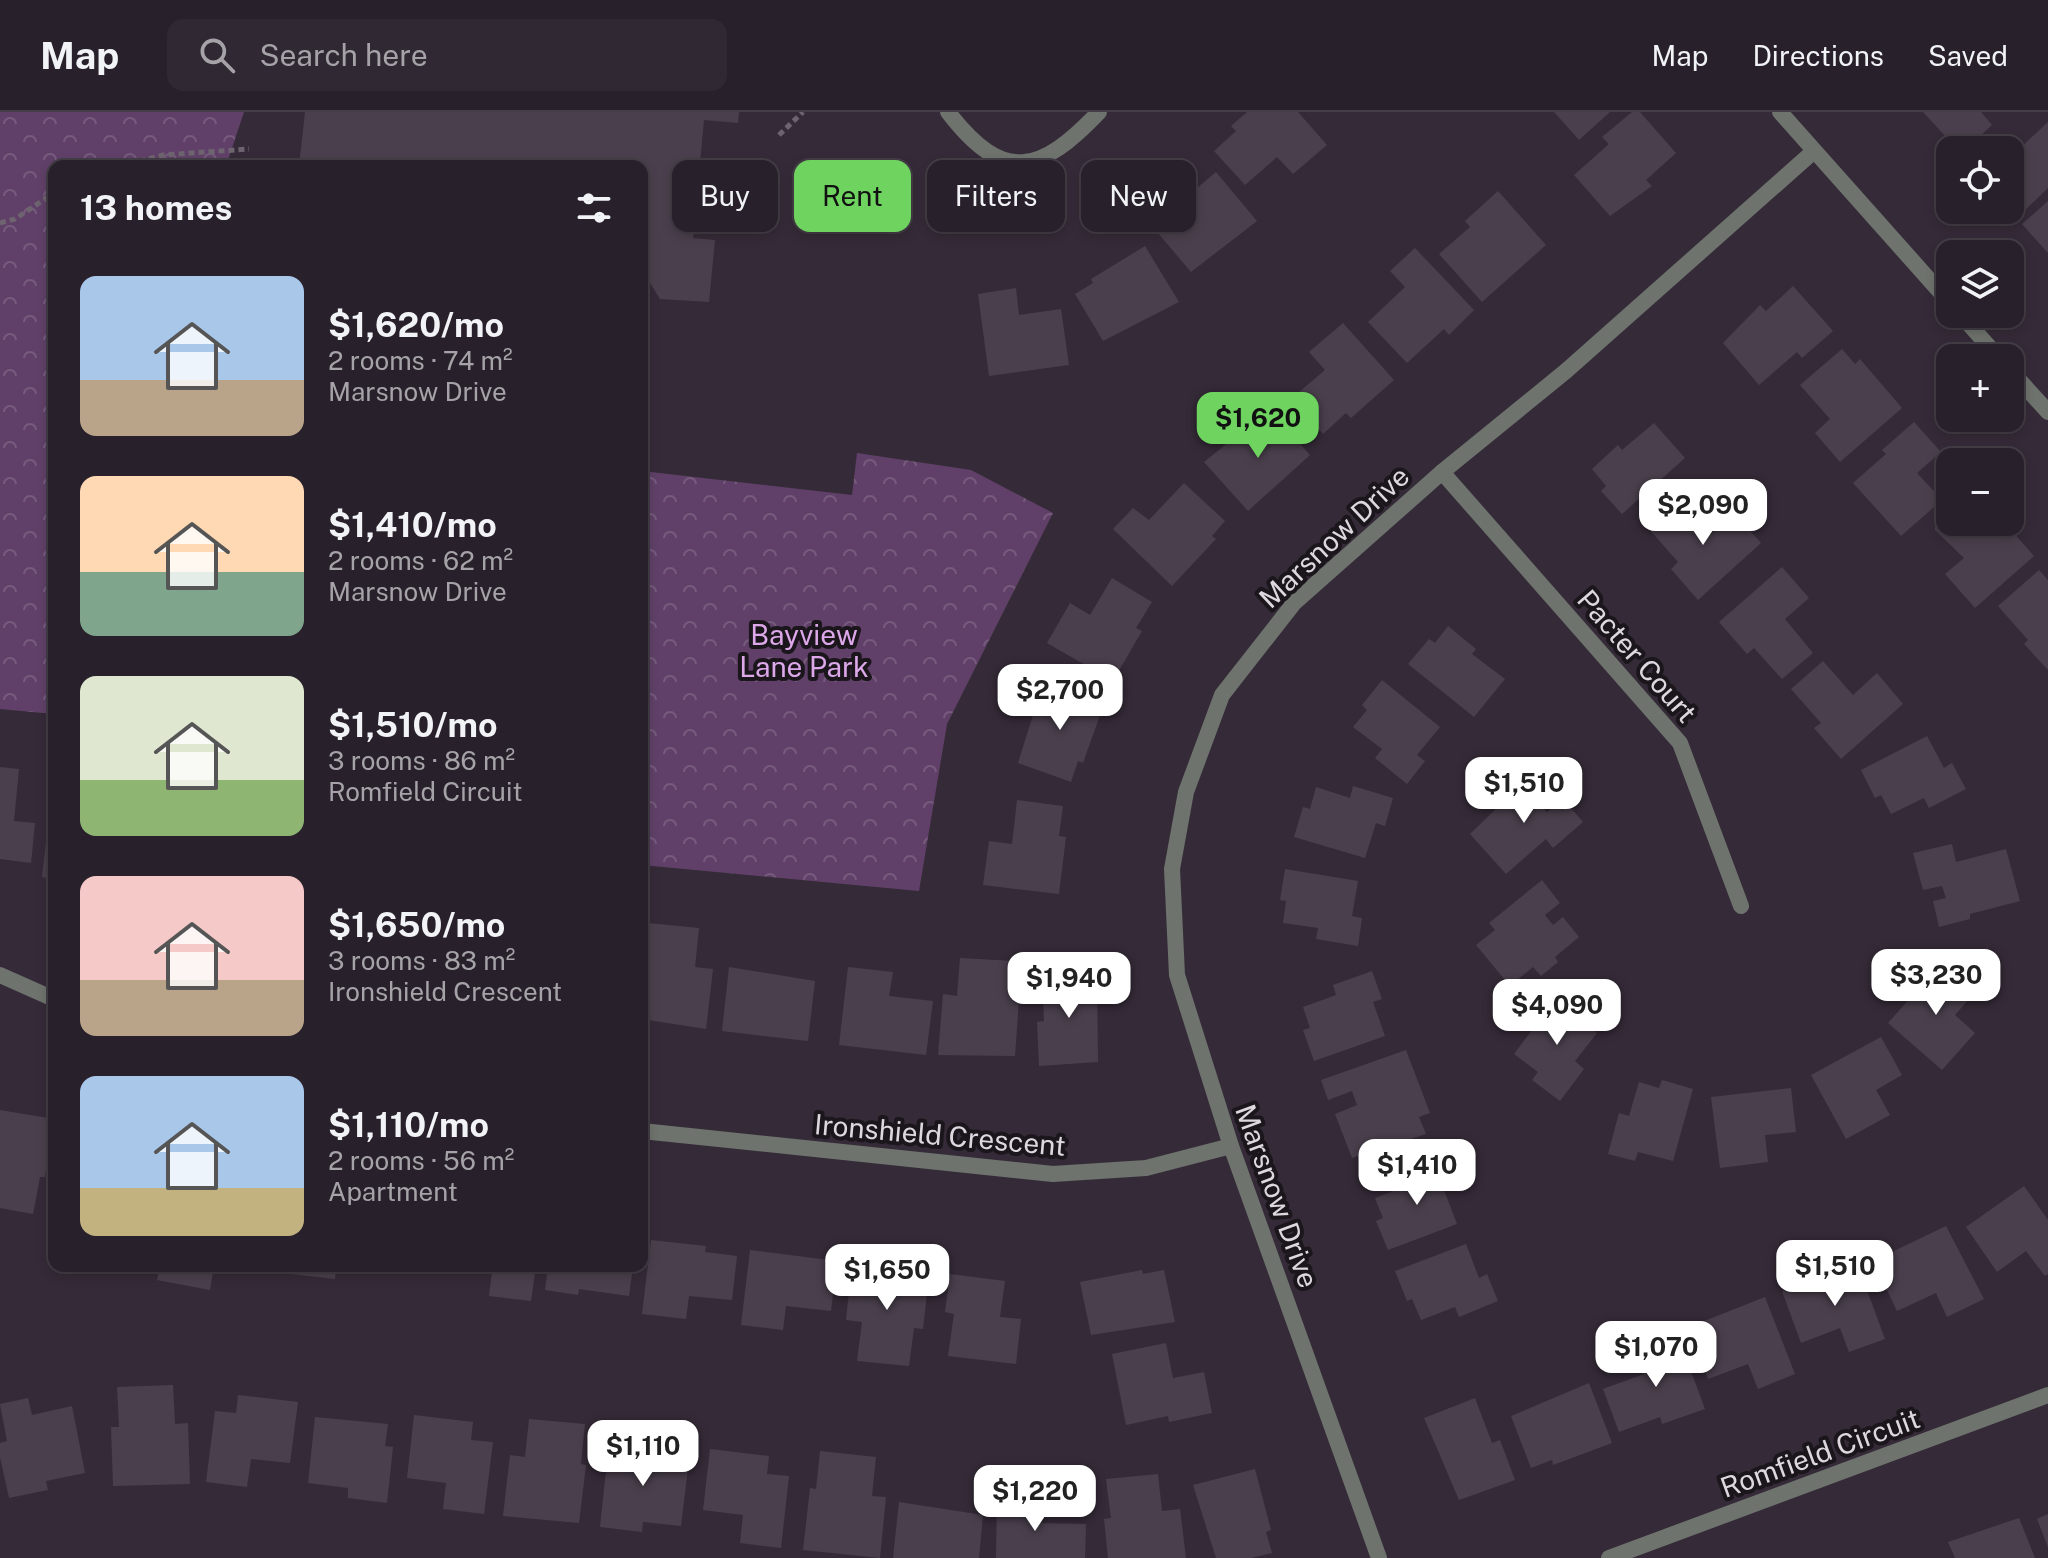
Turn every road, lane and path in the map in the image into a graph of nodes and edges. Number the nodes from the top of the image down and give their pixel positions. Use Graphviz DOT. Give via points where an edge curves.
graph roads {
  1 [pos="803,112"];
  2 [pos="948,112"];
  3 [pos="1099,112"];
  4 [pos="1780,112"];
  5 [pos="779,135"];
  6 [pos="249,149"];
  7 [pos="1814,151"];
  8 [pos="143,160"];
  9 [pos="48,197"];
  10 [pos="0,223"];
  11 [pos="1936,287"];
  12 [pos="1972,328"];
  13 [pos="1987,344"];
  14 [pos="2024,385"];
  15 [pos="2048,412"];
  16 [pos="1442,472"];
  17 [pos="1741,906"];
  18 [pos="0,975"];
  19 [pos="48,996"];
  20 [pos="648,1132"];
  21 [pos="1231,1146"];
  22 [pos="2048,1395"];
  23 [pos="1379,1558"];
  24 [pos="1609,1558"];
  1 -- 5 [label="path"];
  2 -- 3 [label="street" via="983,151 1019,162 1055,153"];
  4 -- 7 [label="street"];
  6 -- 8 [label="path"];
  7 -- 11 [label="street"];
  7 -- 16 [label="street, Marsnow Drive" via="1566,371"];
  9 -- 10 [label="path"];
  12 -- 13 [label="street"];
  14 -- 15 [label="street"];
  16 -- 17 [label="street, Pacter Court" via="1680,743"];
  16 -- 21 [label="street, Marsnow Drive" via="1294,603 1222,695 1186,792 1172,869 1177,975"];
  18 -- 19 [label="street"];
  20 -- 21 [label="street, Ironshield Crescent" via="1053,1174 1146,1168"];
  21 -- 23 [label="street, Marsnow Drive"];
  22 -- 24 [label="street, Romfield Circuit"];
}
